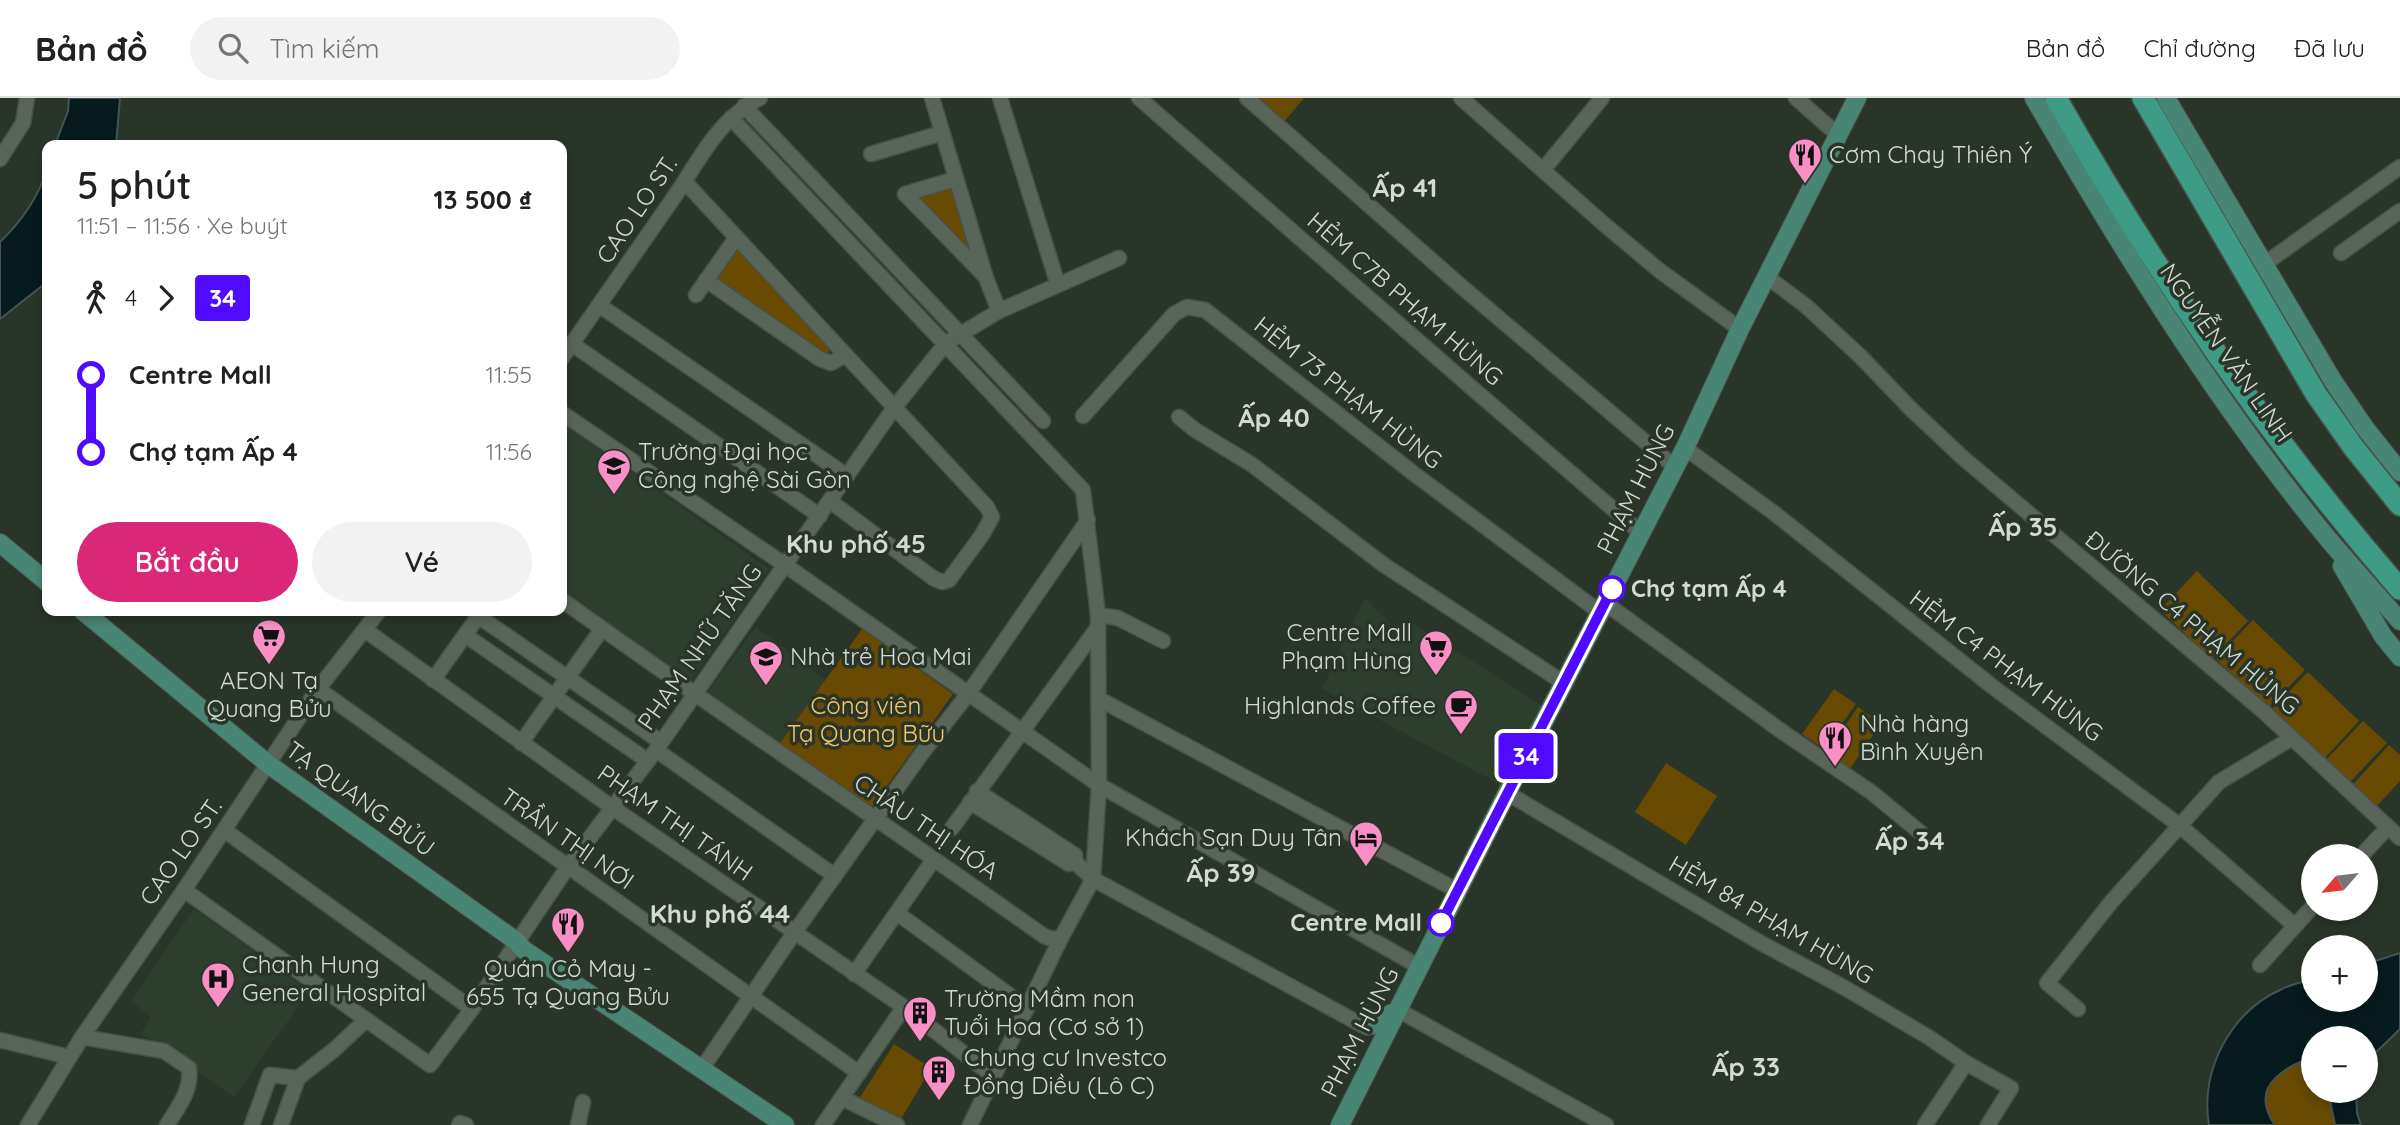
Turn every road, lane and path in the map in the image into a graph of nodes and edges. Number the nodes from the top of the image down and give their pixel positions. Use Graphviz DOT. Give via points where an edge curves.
graph roads {
  1 [pos="27,98"];
  2 [pos="760,98"];
  3 [pos="932,98"];
  4 [pos="1000,98"];
  5 [pos="1139,98"];
  6 [pos="1247,98"];
  7 [pos="1461,98"];
  8 [pos="1602,98"];
  9 [pos="1796,98"];
  10 [pos="1857,98"];
  11 [pos="2034,98"];
  12 [pos="2056,98"];
  13 [pos="2144,98"];
  14 [pos="2166,98"];
  15 [pos="744,106"];
  16 [pos="731,118"];
  17 [pos="942,133"];
  18 [pos="1837,134"];
  19 [pos="2184,148"];
  20 [pos="871,154"];
  21 [pos="0,159"];
  22 [pos="2400,167"];
  23 [pos="1543,170"];
  24 [pos="956,179"];
  25 [pos="685,183"];
  26 [pos="2400,211"];
  27 [pos="736,238"];
  28 [pos="2341,253"];
  29 [pos="1119,258"];
  30 [pos="2263,265"];
  31 [pos="1766,276"];
  32 [pos="986,278"];
  33 [pos="706,280"];
  34 [pos="1058,285"];
  35 [pos="696,295"];
  36 [pos="599,305"];
  37 [pos="999,311"];
  38 [pos="1740,329"];
  39 [pos="960,335"];
  40 [pos="946,343"];
  41 [pos="572,344"];
  42 [pos="567,351"];
  43 [pos="845,355"];
  44 [pos="894,408"];
  45 [pos="1083,415"];
  46 [pos="567,416"];
  47 [pos="1179,417"];
  48 [pos="1043,421"];
  49 [pos="1685,448"];
  50 [pos="1675,467"];
  51 [pos="2400,472"];
  52 [pos="847,475"];
  53 [pos="830,501"];
  54 [pos="2400,505"];
  55 [pos="820,516"];
  56 [pos="1088,520"];
  57 [pos="1642,533"];
  58 [pos="0,543"];
  59 [pos="2332,544"];
  60 [pos="785,565"];
  61 [pos="42,578"];
  62 [pos="2400,589"];
  63 [pos="567,604"];
  64 [pos="1603,608"];
  65 [pos="89,616"];
  66 [pos="375,616"];
  67 [pos="479,616"];
  68 [pos="483,616"];
  69 [pos="1098,621"];
  70 [pos="2400,621"];
  71 [pos="603,629"];
  72 [pos="365,630"];
  73 [pos="466,635"];
  74 [pos="1163,641"];
  75 [pos="2400,657"];
  76 [pos="568,678"];
  77 [pos="433,680"];
  78 [pos="1564,683"];
  79 [pos="318,689"];
  80 [pos="696,693"];
  81 [pos="968,694"];
  82 [pos="554,696"];
  83 [pos="1099,699"];
  84 [pos="1021,730"];
  85 [pos="2292,738"];
  86 [pos="521,743"];
  87 [pos="655,751"];
  88 [pos="268,764"];
  89 [pos="1099,785"];
  90 [pos="1507,793"];
  91 [pos="974,797"];
  92 [pos="613,808"];
  93 [pos="874,820"];
  94 [pos="2179,825"];
  95 [pos="2388,827"];
  96 [pos="952,828"];
  97 [pos="224,830"];
  98 [pos="1921,833"];
  99 [pos="2400,838"];
  100 [pos="2372,844"];
  101 [pos="934,859"];
  102 [pos="567,868"];
  103 [pos="835,876"];
  104 [pos="1093,879"];
  105 [pos="184,890"];
  106 [pos="1458,891"];
  107 [pos="897,913"];
  108 [pos="2301,918"];
  109 [pos="2294,925"];
  110 [pos="794,933"];
  111 [pos="1061,939"];
  112 [pos="516,941"];
  113 [pos="2260,965"];
  114 [pos="1420,967"];
  115 [pos="854,974"];
  116 [pos="751,997"];
  117 [pos="904,1007"];
  118 [pos="1027,1008"];
  119 [pos="472,1009"];
  120 [pos="2078,1009"];
  121 [pos="1398,1010"];
  122 [pos="366,1020"];
  123 [pos="1365,1027"];
  124 [pos="82,1037"];
  125 [pos="1385,1037"];
  126 [pos="0,1040"];
  127 [pos="69,1057"];
  128 [pos="1372,1063"];
  129 [pos="1966,1063"];
  130 [pos="704,1066"];
  131 [pos="859,1073"];
  132 [pos="993,1076"];
  133 [pos="298,1078"];
  134 [pos="842,1098"];
  135 [pos="583,1102"];
  136 [pos="28,1125"];
  137 [pos="167,1125"];
  138 [pos="251,1125"];
  139 [pos="281,1125"];
  140 [pos="459,1125"];
  141 [pos="466,1125"];
  142 [pos="578,1125"];
  143 [pos="785,1125"];
  144 [pos="799,1125"];
  145 [pos="823,1125"];
  146 [pos="897,1125"];
  147 [pos="970,1125"];
  148 [pos="1340,1125"];
  149 [pos="1606,1125"];
  150 [pos="1925,1125"];
  151 [pos="1987,1125"];
  1 -- 21 [label="street" via="23,122"];
  2 -- 15 [label="street, CAO LO ST."];
  3 -- 17 [label="street"];
  4 -- 34 [label="street"];
  5 -- 57 [label="street, HẺM C7B PHẠM HÙNG"];
  6 -- 50 [label="street"];
  7 -- 23 [label="street"];
  8 -- 23 [label="street"];
  9 -- 18 [label="street"];
  10 -- 18 [label="main road, PHẠM HÙNG"];
  11 -- 59 [label="main road, NGUYỄN VĂN LINH" via="2153,297"];
  12 -- 62 [label="highway, NGUYỄN VĂN LINH" via="2178,298 2299,467"];
  13 -- 19 [label="highway, NGUYỄN VĂN LINH"];
  14 -- 19 [label="main road, NGUYỄN VĂN LINH"];
  15 -- 16 [label="street, CAO LO ST."];
  15 -- 39 [label="street"];
  16 -- 25 [label="street, CAO LO ST." via="714,135"];
  16 -- 40 [label="street"];
  17 -- 20 [label="street"];
  17 -- 24 [label="street"];
  18 -- 31 [label="main road, PHẠM HÙNG"];
  19 -- 30 [label="main road, NGUYỄN VĂN LINH"];
  19 -- 54 [label="highway, NGUYỄN VĂN LINH" via="2316,394"];
  22 -- 30 [label="street"];
  23 -- 38 [label="street" via="1660,271"];
  24 -- 32 [label="street"];
  24 -- 32 [label="street" via="905,194"];
  25 -- 27 [label="street"];
  25 -- 36 [label="street, CAO LO ST."];
  26 -- 28 [label="street"];
  27 -- 33 [label="street"];
  27 -- 43 [label="street"];
  29 -- 34 [label="street"];
  30 -- 51 [label="main road, NGUYỄN VĂN LINH" via="2333,381"];
  31 -- 38 [label="main road, PHẠM HÙNG"];
  31 -- 85 [label="street, ĐƯỜNG C4 PHẠM HỦNG" via="1806,306 1962,457"];
  32 -- 37 [label="street"];
  33 -- 35 [label="street"];
  33 -- 43 [label="street" via="820,359 831,363"];
  34 -- 37 [label="street"];
  36 -- 41 [label="street, CAO LO ST."];
  36 -- 52 [label="street"];
  37 -- 39 [label="street"];
  38 -- 49 [label="main road, PHẠM HÙNG"];
  39 -- 40 [label="street"];
  39 -- 48 [label="street"];
  40 -- 44 [label="street, PHẠM NHỮ TĂNG"];
  40 -- 56 [label="street" via="1083,490"];
  41 -- 42 [label="street, CAO LO ST."];
  41 -- 55 [label="street"];
  43 -- 44 [label="street"];
  44 -- 52 [label="street, PHẠM NHỮ TĂNG"];
  44 -- 53 [label="street" via="991,512 982,535 949,580 942,582"];
  45 -- 64 [label="street, HẺM 73 PHẠM HÙNG" via="1174,314 1187,307 1205,310 1413,473"];
  46 -- 60 [label="street"];
  47 -- 78 [label="street" via="1251,464 1384,565"];
  49 -- 50 [label="main road, PHẠM HÙNG"];
  49 -- 94 [label="street, HẺM C4 PHẠM HÙNG"];
  50 -- 57 [label="main road, PHẠM HÙNG"];
  52 -- 53 [label="street, PHẠM NHỮ TĂNG"];
  53 -- 55 [label="street, PHẠM NHỮ TĂNG"];
  55 -- 60 [label="street, PHẠM NHỮ TĂNG"];
  56 -- 69 [label="street"];
  56 -- 81 [label="street"];
  57 -- 64 [label="main road, PHẠM HÙNG"];
  58 -- 61 [label="main road"];
  59 -- 70 [label="main road, NGUYỄN VĂN LINH"];
  59 -- 75 [label="main road" via="2345,573"];
  60 -- 80 [label="street, PHẠM NHỮ TĂNG"];
  60 -- 81 [label="street"];
  63 -- 71 [label="street, CHÂU THỊ HÓA"];
  64 -- 78 [label="main road, PHẠM HÙNG"];
  64 -- 98 [label="street, HẺM 73 PHẠM HÙNG" via="1871,792"];
  65 -- 88 [label="main road, TẠ QUANG BỬU"];
  66 -- 72 [label="street, CAO LO ST."];
  67 -- 73 [label="street"];
  68 -- 76 [label="street"];
  69 -- 74 [label="street" via="1118,618"];
  69 -- 83 [label="street"];
  69 -- 84 [label="street"];
  71 -- 76 [label="street"];
  71 -- 80 [label="street, CHÂU THỊ HÓA"];
  72 -- 77 [label="street, PHẠM THỊ TÁNH"];
  72 -- 79 [label="street, CAO LO ST."];
  73 -- 77 [label="street"];
  73 -- 82 [label="street"];
  76 -- 82 [label="street"];
  76 -- 87 [label="street"];
  77 -- 86 [label="street, PHẠM THỊ TÁNH"];
  78 -- 90 [label="main road, PHẠM HÙNG"];
  79 -- 88 [label="street, CAO LO ST."];
  79 -- 102 [label="street, TRẦN THỊ NƠI"];
  80 -- 87 [label="street, PHẠM NHỮ TĂNG"];
  80 -- 93 [label="street, CHÂU THỊ HÓA"];
  81 -- 84 [label="street"];
  81 -- 93 [label="street"];
  82 -- 86 [label="street"];
  82 -- 87 [label="street"];
  83 -- 89 [label="street"];
  83 -- 106 [label="street"];
  84 -- 89 [label="street"];
  84 -- 91 [label="street"];
  85 -- 94 [label="street" via="2219,782"];
  85 -- 95 [label="street, ĐƯỜNG C4 PHẠM HỦNG"];
  86 -- 92 [label="street, PHẠM THỊ TÁNH"];
  87 -- 92 [label="street, PHẠM NHỮ TĂNG"];
  87 -- 103 [label="street"];
  88 -- 97 [label="street, CAO LO ST."];
  88 -- 112 [label="main road, TẠ QUANG BỬU"];
  89 -- 104 [label="street"];
  89 -- 114 [label="street"];
  90 -- 106 [label="main road, PHẠM HÙNG"];
  90 -- 129 [label="street, HẺM 84 PHẠM HÙNG" via="1921,1032"];
  91 -- 96 [label="street"];
  91 -- 104 [label="street" via="1075,855 1075,862"];
  92 -- 102 [label="street, PHẠM NHỮ TĂNG"];
  92 -- 110 [label="street, PHẠM THỊ TÁNH"];
  93 -- 101 [label="street, CHÂU THỊ HÓA"];
  93 -- 103 [label="street"];
  94 -- 109 [label="street, HẺM C4 PHẠM HÙNG"];
  94 -- 120 [label="street" via="2047,983"];
  95 -- 99 [label="street, ĐƯỜNG C4 PHẠM HỦNG"];
  95 -- 100 [label="street"];
  97 -- 105 [label="street, CAO LO ST."];
  97 -- 119 [label="street"];
  101 -- 107 [label="street"];
  101 -- 111 [label="street, CHÂU THỊ HÓA" via="1044,936"];
  102 -- 112 [label="street, PHẠM NHỮ TĂNG"];
  102 -- 116 [label="street, TRẦN THỊ NƠI"];
  103 -- 110 [label="street"];
  104 -- 111 [label="street"];
  104 -- 123 [label="street"];
  105 -- 122 [label="street"];
  105 -- 124 [label="street, CAO LO ST."];
  106 -- 114 [label="main road, PHẠM HÙNG"];
  107 -- 115 [label="street"];
  107 -- 118 [label="street"];
  108 -- 109 [label="street"];
  109 -- 113 [label="street"];
  110 -- 115 [label="street, PHẠM THỊ TÁNH"];
  110 -- 116 [label="street"];
  111 -- 118 [label="street"];
  112 -- 119 [label="street, PHẠM NHỮ TĂNG"];
  112 -- 130 [label="main road, TẠ QUANG BỬU" via="531,942"];
  114 -- 121 [label="main road, PHẠM HÙNG"];
  115 -- 117 [label="street, PHẠM THỊ TÁNH"];
  116 -- 130 [label="street"];
  116 -- 131 [label="street, TRẦN THỊ NƠI"];
  117 -- 131 [label="street"];
  117 -- 132 [label="street, PHẠM THỊ TÁNH"];
  118 -- 132 [label="street"];
  119 -- 122 [label="street, PHẠM NHỮ TĂNG" via="430,1066"];
  121 -- 123 [label="main road"];
  121 -- 125 [label="main road, PHẠM HÙNG"];
  121 -- 149 [label="street"];
  122 -- 133 [label="street"];
  123 -- 125 [label="street" via="1368,1035"];
  123 -- 128 [label="main road"];
  124 -- 127 [label="street, CAO LO ST."];
  124 -- 137 [label="street" via="164,1051 189,1069 191,1082"];
  125 -- 128 [label="main road, PHẠM HÙNG"];
  126 -- 127 [label="street"];
  127 -- 136 [label="street, CAO LO ST."];
  128 -- 148 [label="main road, PHẠM HÙNG"];
  129 -- 150 [label="street"];
  129 -- 151 [label="street, HẺM 84 PHẠM HÙNG" via="2011,1088"];
  130 -- 143 [label="main road, TẠ QUANG BỬU"];
  130 -- 144 [label="main road, TẠ QUANG BỬU"];
  131 -- 134 [label="street"];
  132 -- 147 [label="street"];
  133 -- 138 [label="street" via="270,1075"];
  133 -- 139 [label="street"];
  134 -- 145 [label="street"];
  134 -- 146 [label="street"];
  135 -- 142 [label="street"];
  140 -- 141 [label="street"];
}
